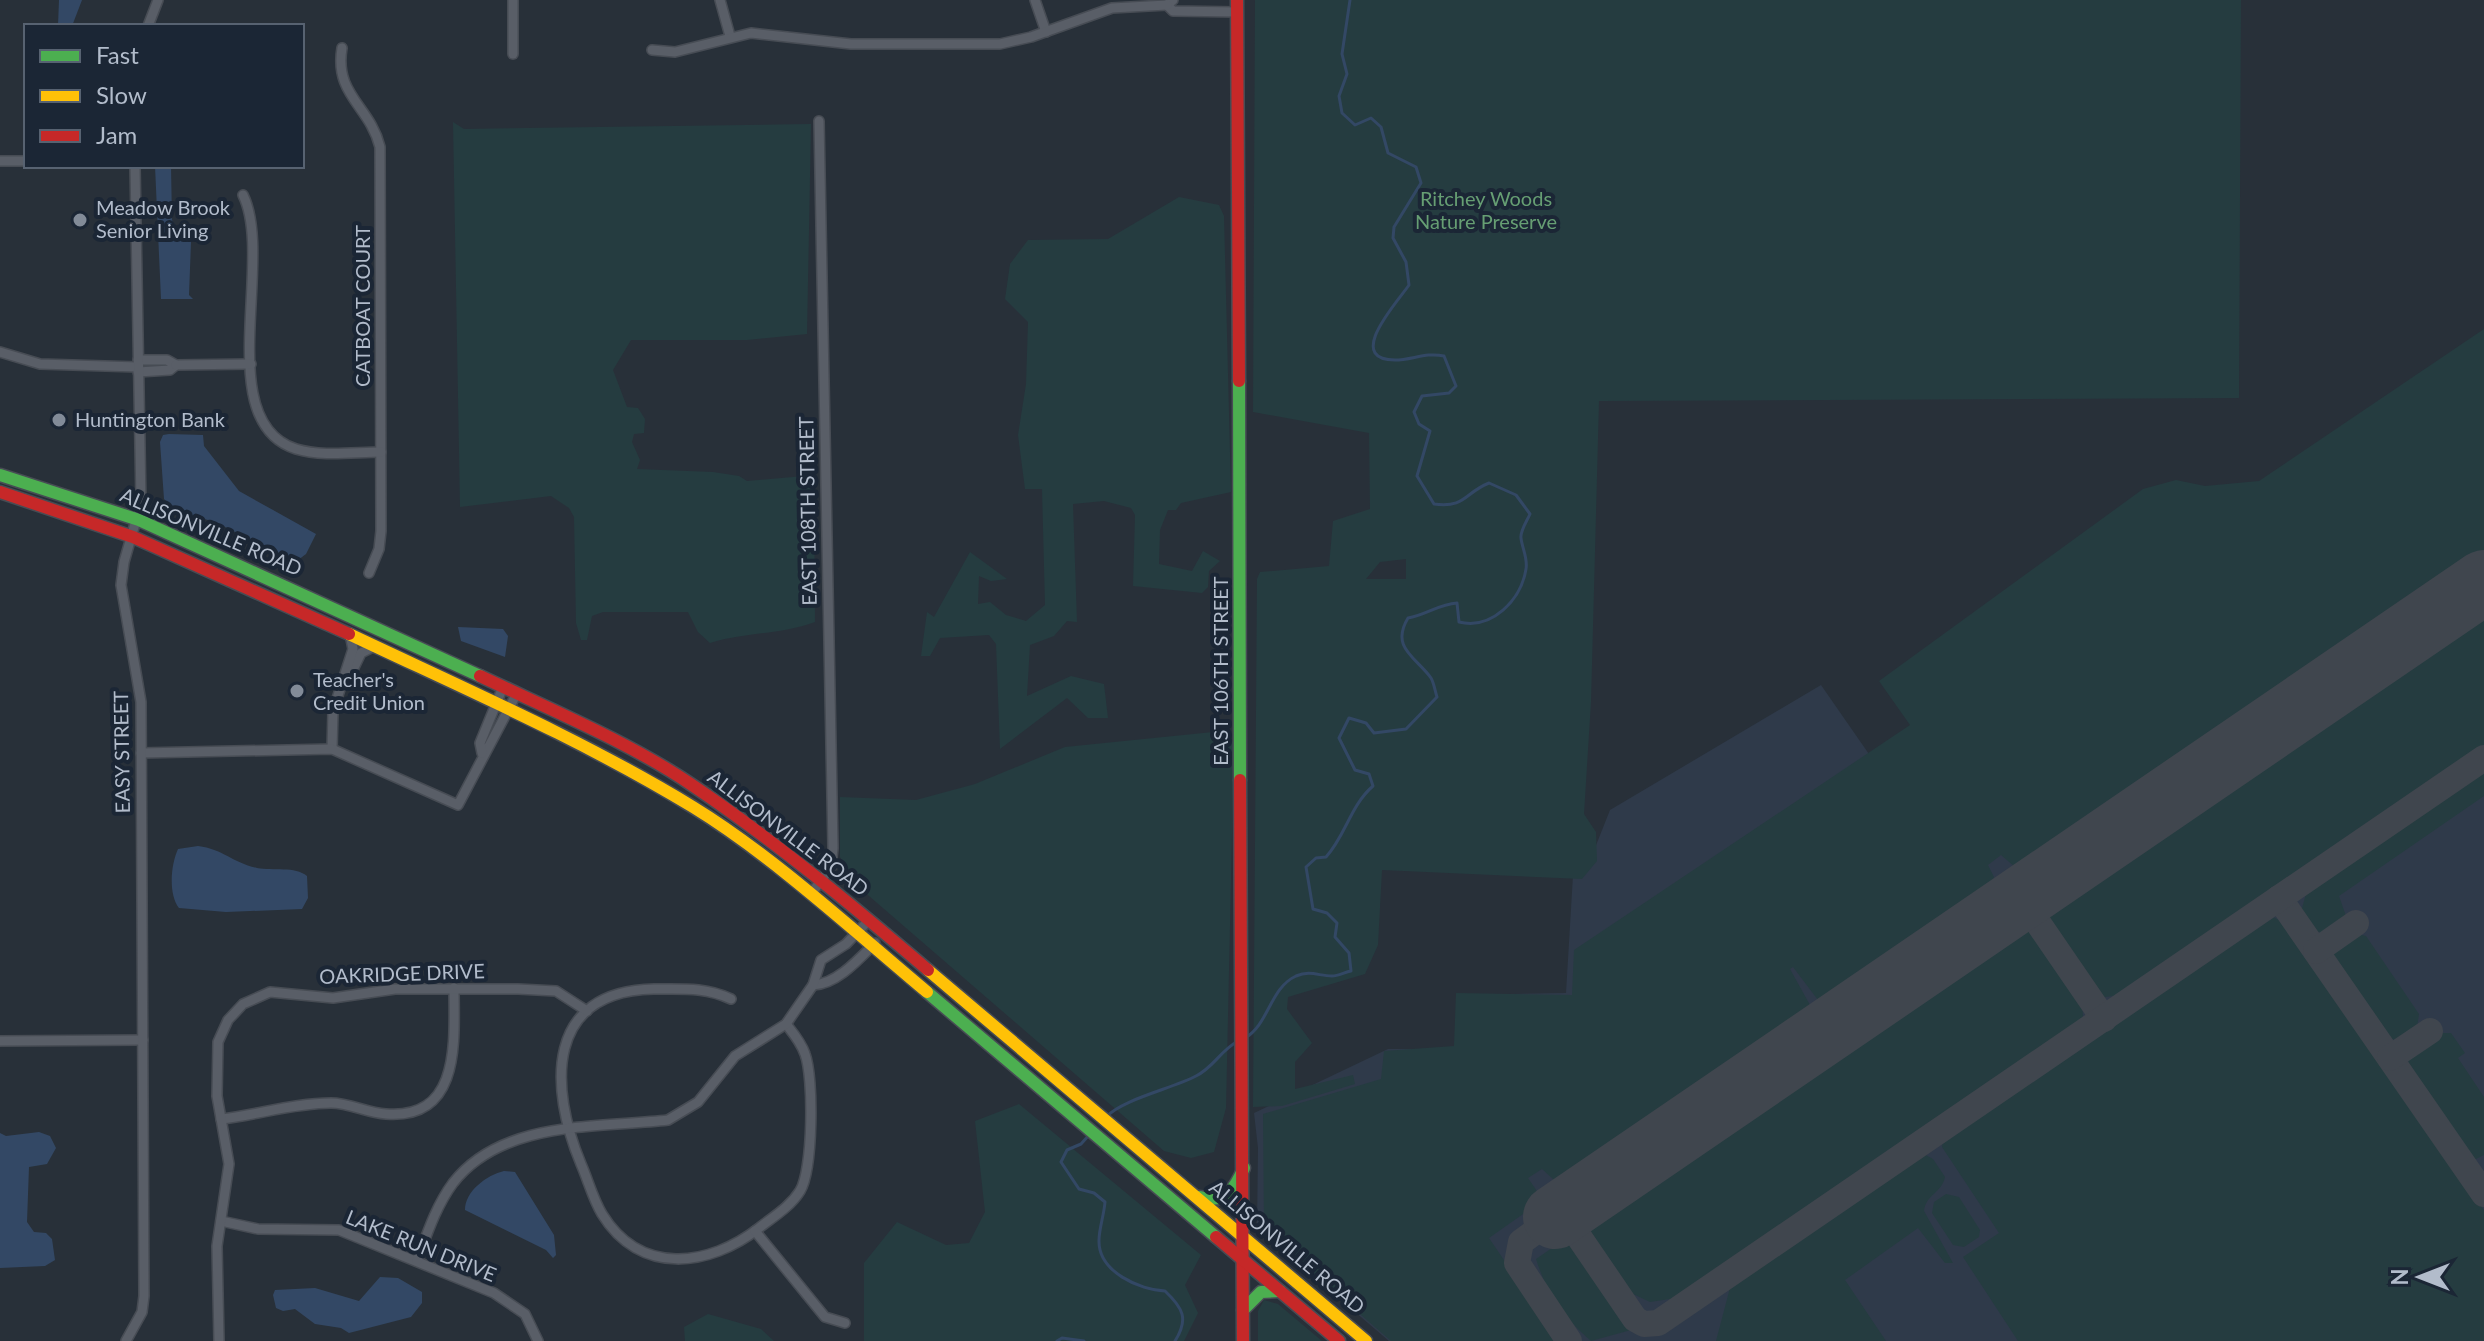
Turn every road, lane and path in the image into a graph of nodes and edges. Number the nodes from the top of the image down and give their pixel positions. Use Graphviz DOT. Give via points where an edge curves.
graph roads {
  1 [pos="158,0"];
  2 [pos="513,0"];
  3 [pos="720,0"];
  4 [pos="1035,0"];
  5 [pos="1170,2"];
  6 [pos="1237,6"];
  7 [pos="149,24"];
  8 [pos="1046,32"];
  9 [pos="730,36"];
  10 [pos="342,48"];
  11 [pos="652,50"];
  12 [pos="513,54"];
  13 [pos="819,121"];
  14 [pos="0,161"];
  15 [pos="24,161"];
  16 [pos="135,168"];
  17 [pos="243,195"];
  18 [pos="0,352"];
  19 [pos="251,364"];
  20 [pos="138,366"];
  21 [pos="381,452"];
  22 [pos="0,475"];
  23 [pos="0,492"];
  24 [pos="139,520"];
  25 [pos="133,537"];
  26 [pos="369,573"];
  27 [pos="350,634"];
  28 [pos="375,646"];
  29 [pos="342,686"];
  30 [pos="503,687"];
  31 [pos="517,693"];
  32 [pos="495,703"];
  33 [pos="509,709"];
  34 [pos="332,749"];
  35 [pos="141,753"];
  36 [pos="482,753"];
  37 [pos="822,880"];
  38 [pos="811,894"];
  39 [pos="869,920"];
  40 [pos="856,932"];
  41 [pos="885,934"];
  42 [pos="872,946"];
  43 [pos="813,985"];
  44 [pos="454,988"];
  45 [pos="731,999"];
  46 [pos="587,1011"];
  47 [pos="786,1024"];
  48 [pos="143,1040"];
  49 [pos="0,1041"];
  50 [pos="221,1119"];
  51 [pos="567,1129"];
  52 [pos="1244,1168"];
  53 [pos="1195,1195"];
  54 [pos="221,1221"];
  55 [pos="755,1231"];
  56 [pos="1243,1236"];
  57 [pos="1242,1259"];
  58 [pos="417,1261"];
  59 [pos="1280,1291"];
  60 [pos="1243,1310"];
  61 [pos="845,1323"];
  62 [pos="127,1340"];
  63 [pos="219,1341"];
  64 [pos="538,1341"];
  65 [pos="1243,1341"];
  66 [pos="1339,1341"];
  67 [pos="1366,1341"];
  1 -- 7 [label="street"];
  2 -- 12 [label="street"];
  3 -- 9 [label="street"];
  4 -- 8 [label="street"];
  5 -- 6 [label="street" via="1173,11"];
  5 -- 8 [label="street" via="1112,8"];
  6 -- 52 [label="main road, EAST 106TH STREET"];
  8 -- 9 [label="street" via="989,44 851,44 767,33"];
  9 -- 11 [label="street" via="690,49"];
  10 -- 21 [label="street, CATBOAT COURT" via="344,85 371,123 380,147"];
  13 -- 37 [label="street, EAST 108TH STREET" via="833,848 831,867"];
  14 -- 15 [label="street"];
  16 -- 20 [label="street, EASY STREET"];
  17 -- 19 [label="street" via="252,226"];
  18 -- 20 [label="street" via="40,364"];
  19 -- 20 [label="street" via="176,365 170,370"];
  19 -- 21 [label="street" via="255,409 277,439 310,452"];
  20 -- 24 [label="street, EASY STREET"];
  21 -- 26 [label="street, CATBOAT COURT" via="381,541"];
  22 -- 24 [label="main road, ALLISONVILLE ROAD"];
  23 -- 25 [label="main road, ALLISONVILLE ROAD"];
  24 -- 25 [label="street, EASY STREET"];
  24 -- 30 [label="main road, ALLISONVILLE ROAD"];
  25 -- 27 [label="main road, ALLISONVILLE ROAD"];
  25 -- 35 [label="street, EASY STREET" via="121,585 140,689"];
  27 -- 28 [label="main road, ALLISONVILLE ROAD"];
  27 -- 29 [label="street" via="353,649"];
  28 -- 29 [label="street" via="361,653"];
  28 -- 32 [label="main road, ALLISONVILLE ROAD"];
  29 -- 34 [label="street" via="333,711"];
  30 -- 31 [label="main road, ALLISONVILLE ROAD"];
  30 -- 32 [label="street"];
  31 -- 33 [label="street"];
  31 -- 37 [label="main road, ALLISONVILLE ROAD" via="690,783"];
  32 -- 33 [label="main road, ALLISONVILLE ROAD"];
  32 -- 36 [label="street" via="480,743"];
  33 -- 36 [label="street"];
  33 -- 38 [label="main road, ALLISONVILLE ROAD" via="666,790"];
  34 -- 35 [label="street"];
  34 -- 36 [label="street" via="458,805"];
  35 -- 48 [label="street, EASY STREET"];
  37 -- 38 [label="street, EAST 108TH STREET"];
  37 -- 39 [label="main road, ALLISONVILLE ROAD"];
  38 -- 40 [label="main road, ALLISONVILLE ROAD"];
  39 -- 40 [label="street"];
  39 -- 41 [label="main road, ALLISONVILLE ROAD"];
  40 -- 42 [label="main road, ALLISONVILLE ROAD"];
  40 -- 43 [label="street" via="821,960"];
  41 -- 42 [label="street"];
  41 -- 53 [label="main road, ALLISONVILLE ROAD"];
  42 -- 43 [label="street" via="851,967"];
  42 -- 57 [label="main road, ALLISONVILLE ROAD"];
  43 -- 47 [label="street"];
  44 -- 46 [label="street, OAKRIDGE DRIVE" via="547,989"];
  44 -- 50 [label="street" via="452,1067 442,1089 415,1110 387,1114 327,1103"];
  44 -- 50 [label="street, OAKRIDGE DRIVE" via="333,998 270,992 250,1000 228,1020 218,1042"];
  45 -- 46 [label="street" via="706,990 639,990 607,998"];
  46 -- 51 [label="street" via="569,1035 560,1060"];
  47 -- 51 [label="street" via="725,1064 698,1102 676,1117"];
  47 -- 55 [label="street" via="807,1061 808,1167 801,1190"];
  48 -- 49 [label="street"];
  48 -- 62 [label="street, EASY STREET" via="144,1305"];
  50 -- 54 [label="street, OAKRIDGE DRIVE" via="229,1164"];
  51 -- 55 [label="street" via="602,1213 615,1230 649,1253 671,1259 710,1257"];
  51 -- 58 [label="street" via="512,1142 467,1168 440,1202"];
  52 -- 53 [label="main road" via="1223,1201"];
  52 -- 56 [label="main road, EAST 106TH STREET"];
  53 -- 56 [label="main road, ALLISONVILLE ROAD"];
  54 -- 58 [label="street, LAKE RUN DRIVE" via="258,1229 339,1230"];
  54 -- 63 [label="street, OAKRIDGE DRIVE"];
  55 -- 61 [label="street" via="825,1317"];
  56 -- 57 [label="main road, EAST 106TH STREET"];
  56 -- 67 [label="main road, ALLISONVILLE ROAD"];
  57 -- 59 [label="main road, ALLISONVILLE ROAD"];
  57 -- 60 [label="main road, EAST 106TH STREET"];
  58 -- 64 [label="street, LAKE RUN DRIVE" via="518,1307"];
  59 -- 60 [label="main road" via="1261,1292"];
  59 -- 66 [label="main road, ALLISONVILLE ROAD"];
  60 -- 65 [label="main road, EAST 106TH STREET"];
}
